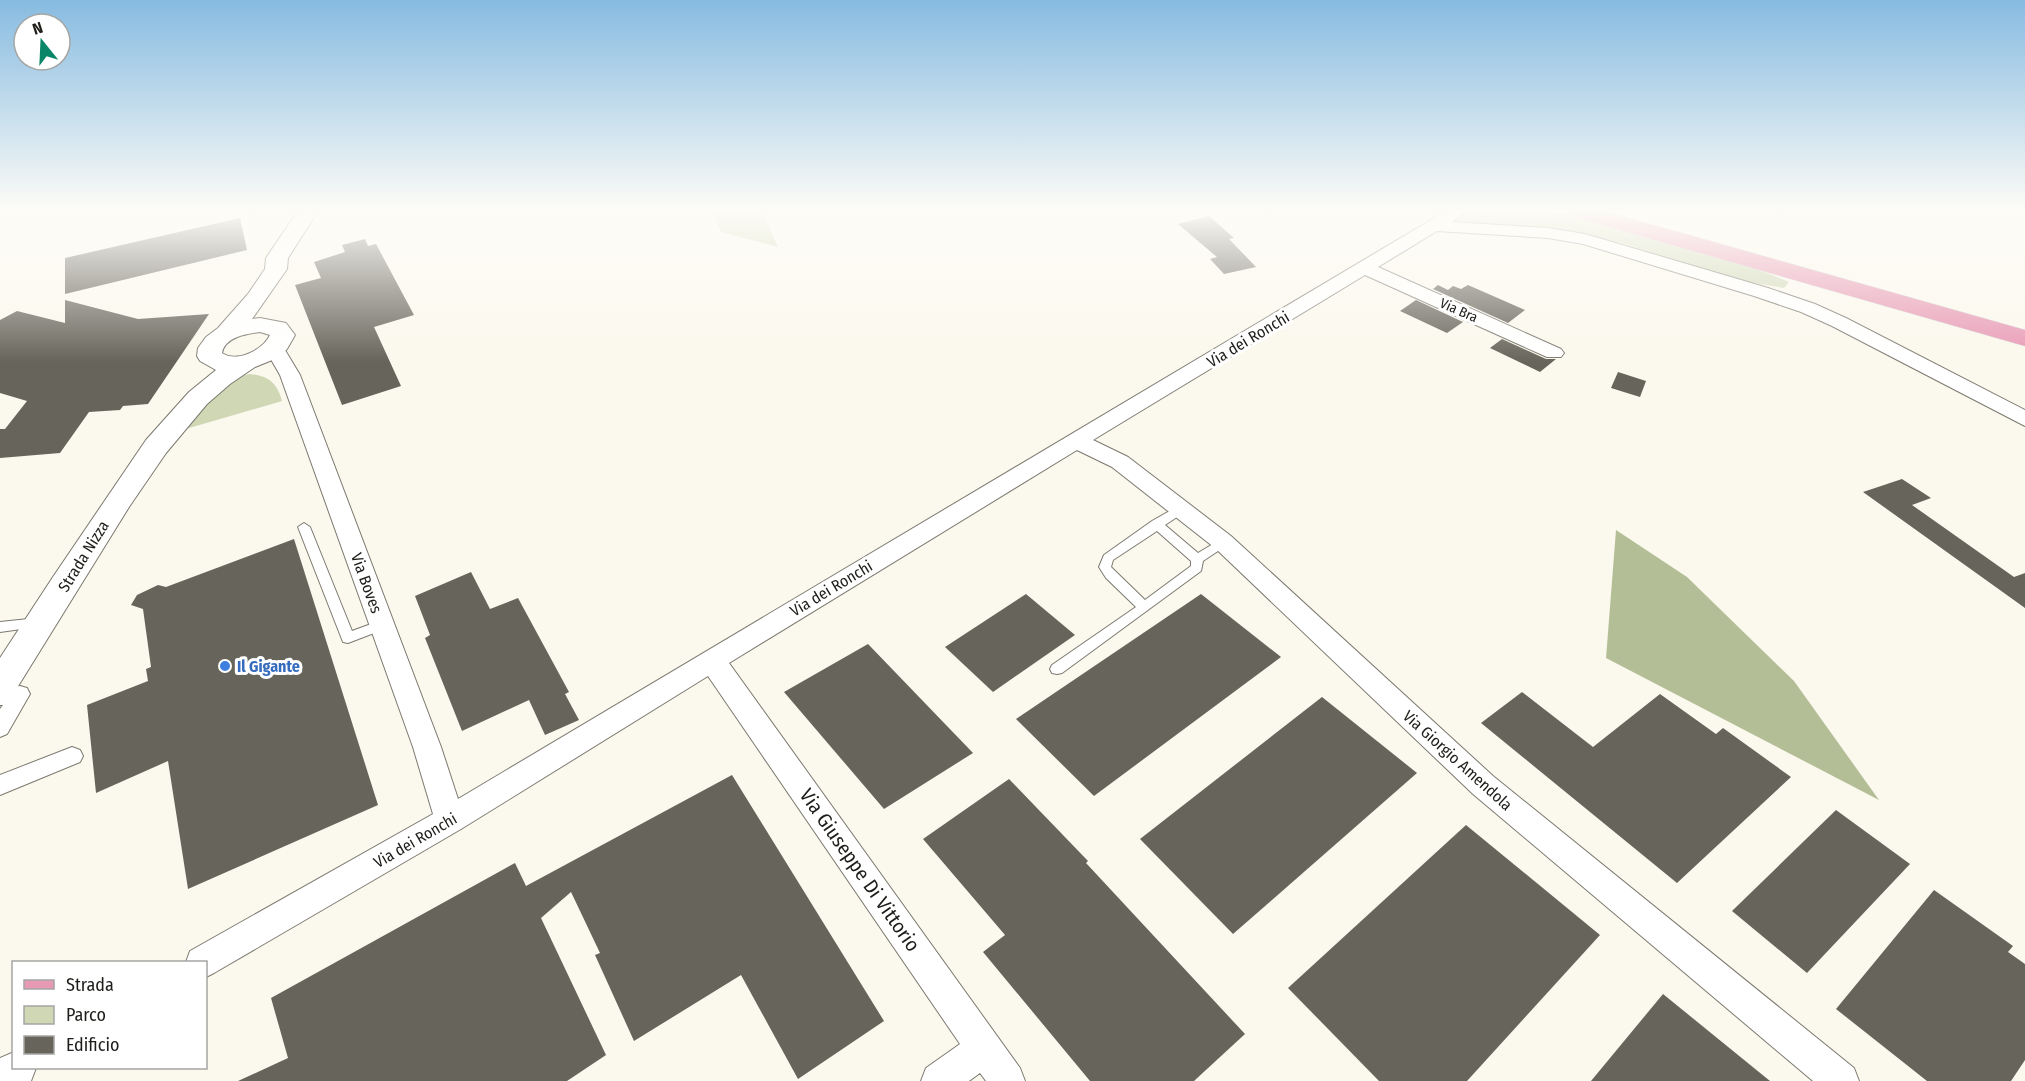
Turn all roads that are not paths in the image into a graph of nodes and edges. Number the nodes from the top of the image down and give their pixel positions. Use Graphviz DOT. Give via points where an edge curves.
graph roads {
  1 [pos="277,261"];
  2 [pos="1376,261"];
  3 [pos="1660,261"];
  4 [pos="1756,261"];
  5 [pos="1365,268"];
  6 [pos="257,298"];
  7 [pos="227,333"];
  8 [pos="276,338"];
  9 [pos="2025,338"];
  10 [pos="1554,353"];
  11 [pos="212,360"];
  12 [pos="246,362"];
  13 [pos="2025,419"];
  14 [pos="171,429"];
  15 [pos="1076,441"];
  16 [pos="1182,508"];
  17 [pos="1156,524"];
  18 [pos="304,527"];
  19 [pos="1223,542"];
  20 [pos="1197,559"];
  21 [pos="1144,607"];
  22 [pos="41,623"];
  23 [pos="382,625"];
  24 [pos="0,627"];
  25 [pos="712,660"];
  26 [pos="1057,669"];
  27 [pos="0,686"];
  28 [pos="0,697"];
  29 [pos="0,729"];
  30 [pos="72,756"];
  31 [pos="0,785"];
  32 [pos="450,820"];
  33 [pos="205,961"];
  34 [pos="984,1048"];
  35 [pos="16,1069"];
  36 [pos="0,1078"];
  37 [pos="939,1081"];
  38 [pos="1007,1081"];
  39 [pos="1841,1081"];
  1 -- 6 [label="street, Strada Nizza"];
  2 -- 5 [label="street, Via dei Ronchi"];
  3 -- 13 [label="street" via="1761,292 1839,322"];
  4 -- 9 [label="main road"];
  5 -- 10 [label="street, Via Bra"];
  5 -- 15 [label="street, Via dei Ronchi"];
  6 -- 7 [label="street, Strada Nizza"];
  6 -- 8 [label="street"];
  7 -- 8 [label="street" via="260,325"];
  7 -- 11 [label="street, Strada Nizza" via="212,344"];
  8 -- 12 [label="street, Strada Nizza"];
  8 -- 23 [label="street, Via Boves"];
  11 -- 12 [label="street, Strada Nizza" via="226,364"];
  11 -- 14 [label="street, Strada Nizza"];
  12 -- 14 [label="street, Strada Nizza" via="205,390"];
  14 -- 22 [label="street, Strada Nizza" via="131,480"];
  15 -- 16 [label="street, Via Giorgio Amendola" via="1120,462"];
  15 -- 25 [label="street, Via dei Ronchi"];
  16 -- 17 [label="lane"];
  16 -- 19 [label="street, Via Giorgio Amendola"];
  17 -- 20 [label="lane"];
  17 -- 21 [label="lane" via="1108,558 1106,567"];
  18 -- 23 [label="lane" via="348,638"];
  19 -- 20 [label="lane"];
  19 -- 39 [label="street, Via Giorgio Amendola" via="1483,785"];
  20 -- 21 [label="lane" via="1197,568"];
  21 -- 26 [label="lane"];
  22 -- 24 [label="lane"];
  22 -- 27 [label="street, Strada Nizza"];
  23 -- 32 [label="street, Via Boves"];
  25 -- 32 [label="street, Via dei Ronchi"];
  25 -- 34 [label="street, Via Giuseppe Di Vittorio"];
  28 -- 29 [label="street" via="20,694"];
  30 -- 31 [label="street"];
  32 -- 33 [label="street, Via dei Ronchi"];
  34 -- 37 [label="street"];
  34 -- 38 [label="street, Via Giuseppe Di Vittorio"];
  35 -- 36 [label="street"];
}
